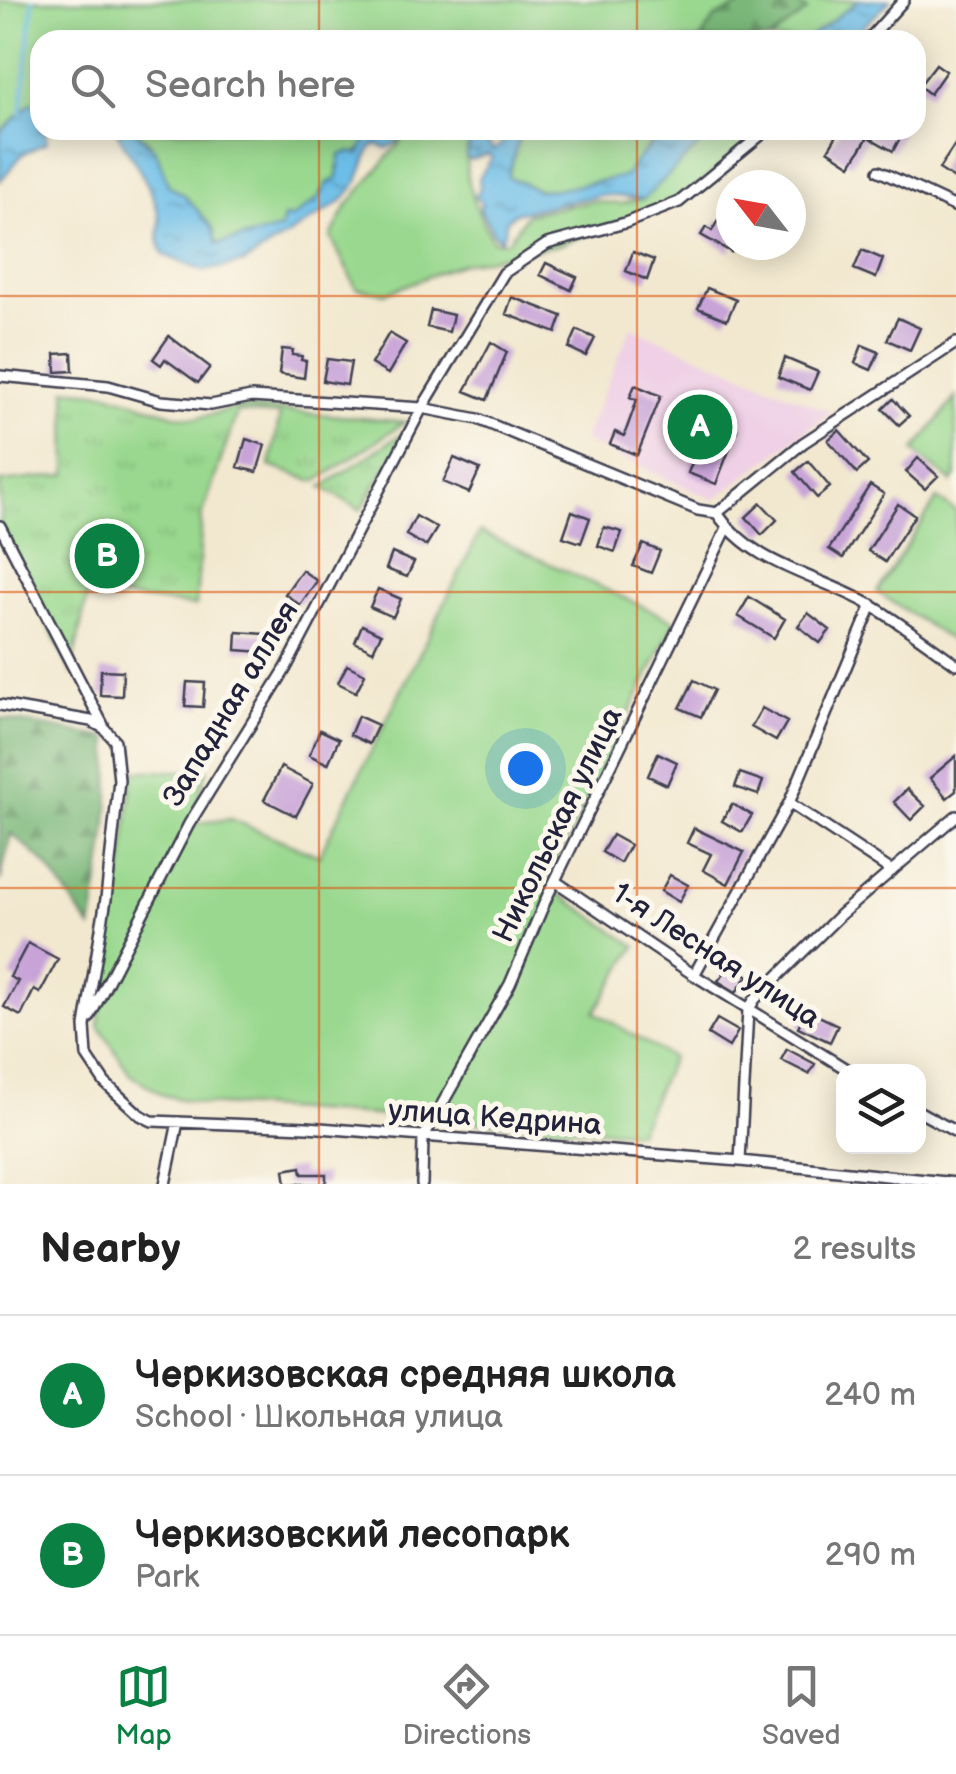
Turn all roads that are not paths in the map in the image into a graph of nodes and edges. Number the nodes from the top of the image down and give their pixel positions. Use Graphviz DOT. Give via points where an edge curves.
graph roads {
  1 [pos="904,0"];
  2 [pos="877,30"];
  3 [pos="754,140"];
  4 [pos="879,171"];
  5 [pos="956,207"];
  6 [pos="956,343"];
  7 [pos="0,376"];
  8 [pos="422,408"];
  9 [pos="718,512"];
  10 [pos="0,526"];
  11 [pos="728,528"];
  12 [pos="872,605"];
  13 [pos="956,664"];
  14 [pos="0,705"];
  15 [pos="104,728"];
  16 [pos="789,804"];
  17 [pos="956,816"];
  18 [pos="892,871"];
  19 [pos="555,881"];
  20 [pos="694,976"];
  21 [pos="748,1010"];
  22 [pos="84,1026"];
  23 [pos="838,1064"];
  24 [pos="926,1115"];
  25 [pos="178,1122"];
  26 [pos="956,1132"];
  27 [pos="423,1138"];
  28 [pos="740,1161"];
  29 [pos="956,1183"];
  30 [pos="165,1184"];
  31 [pos="422,1184"];
  1 -- 2 [label="street"];
  3 -- 8 [label="street, Западная аллея" via="679,202 547,244 504,273"];
  4 -- 5 [label="street"];
  6 -- 9 [label="street" via="803,442"];
  7 -- 8 [label="street" via="108,386 211,406 251,397"];
  8 -- 9 [label="street" via="478,419 698,510"];
  8 -- 22 [label="street, Западная аллея" via="286,668 190,824"];
  9 -- 11 [label="street"];
  10 -- 15 [label="street"];
  11 -- 12 [label="street" via="756,552"];
  11 -- 19 [label="street, Никольская улица"];
  12 -- 13 [label="street"];
  12 -- 16 [label="street"];
  14 -- 15 [label="street" via="91,720"];
  15 -- 22 [label="street" via="114,741 119,780"];
  16 -- 18 [label="street"];
  16 -- 20 [label="street"];
  17 -- 18 [label="street"];
  18 -- 21 [label="street" via="840,914"];
  19 -- 20 [label="street, 1-я Лесная улица"];
  19 -- 27 [label="street, Никольская улица" via="510,984"];
  20 -- 21 [label="street, 1-я Лесная улица"];
  21 -- 23 [label="street, 1-я Лесная улица"];
  21 -- 28 [label="street"];
  22 -- 25 [label="street, улица Кедрина" via="87,1056 119,1097 152,1121"];
  24 -- 26 [label="street"];
  25 -- 27 [label="street, улица Кедрина"];
  25 -- 30 [label="street"];
  27 -- 28 [label="street, улица Кедрина"];
  27 -- 31 [label="street"];
  28 -- 29 [label="street, улица Кедрина"];
}
